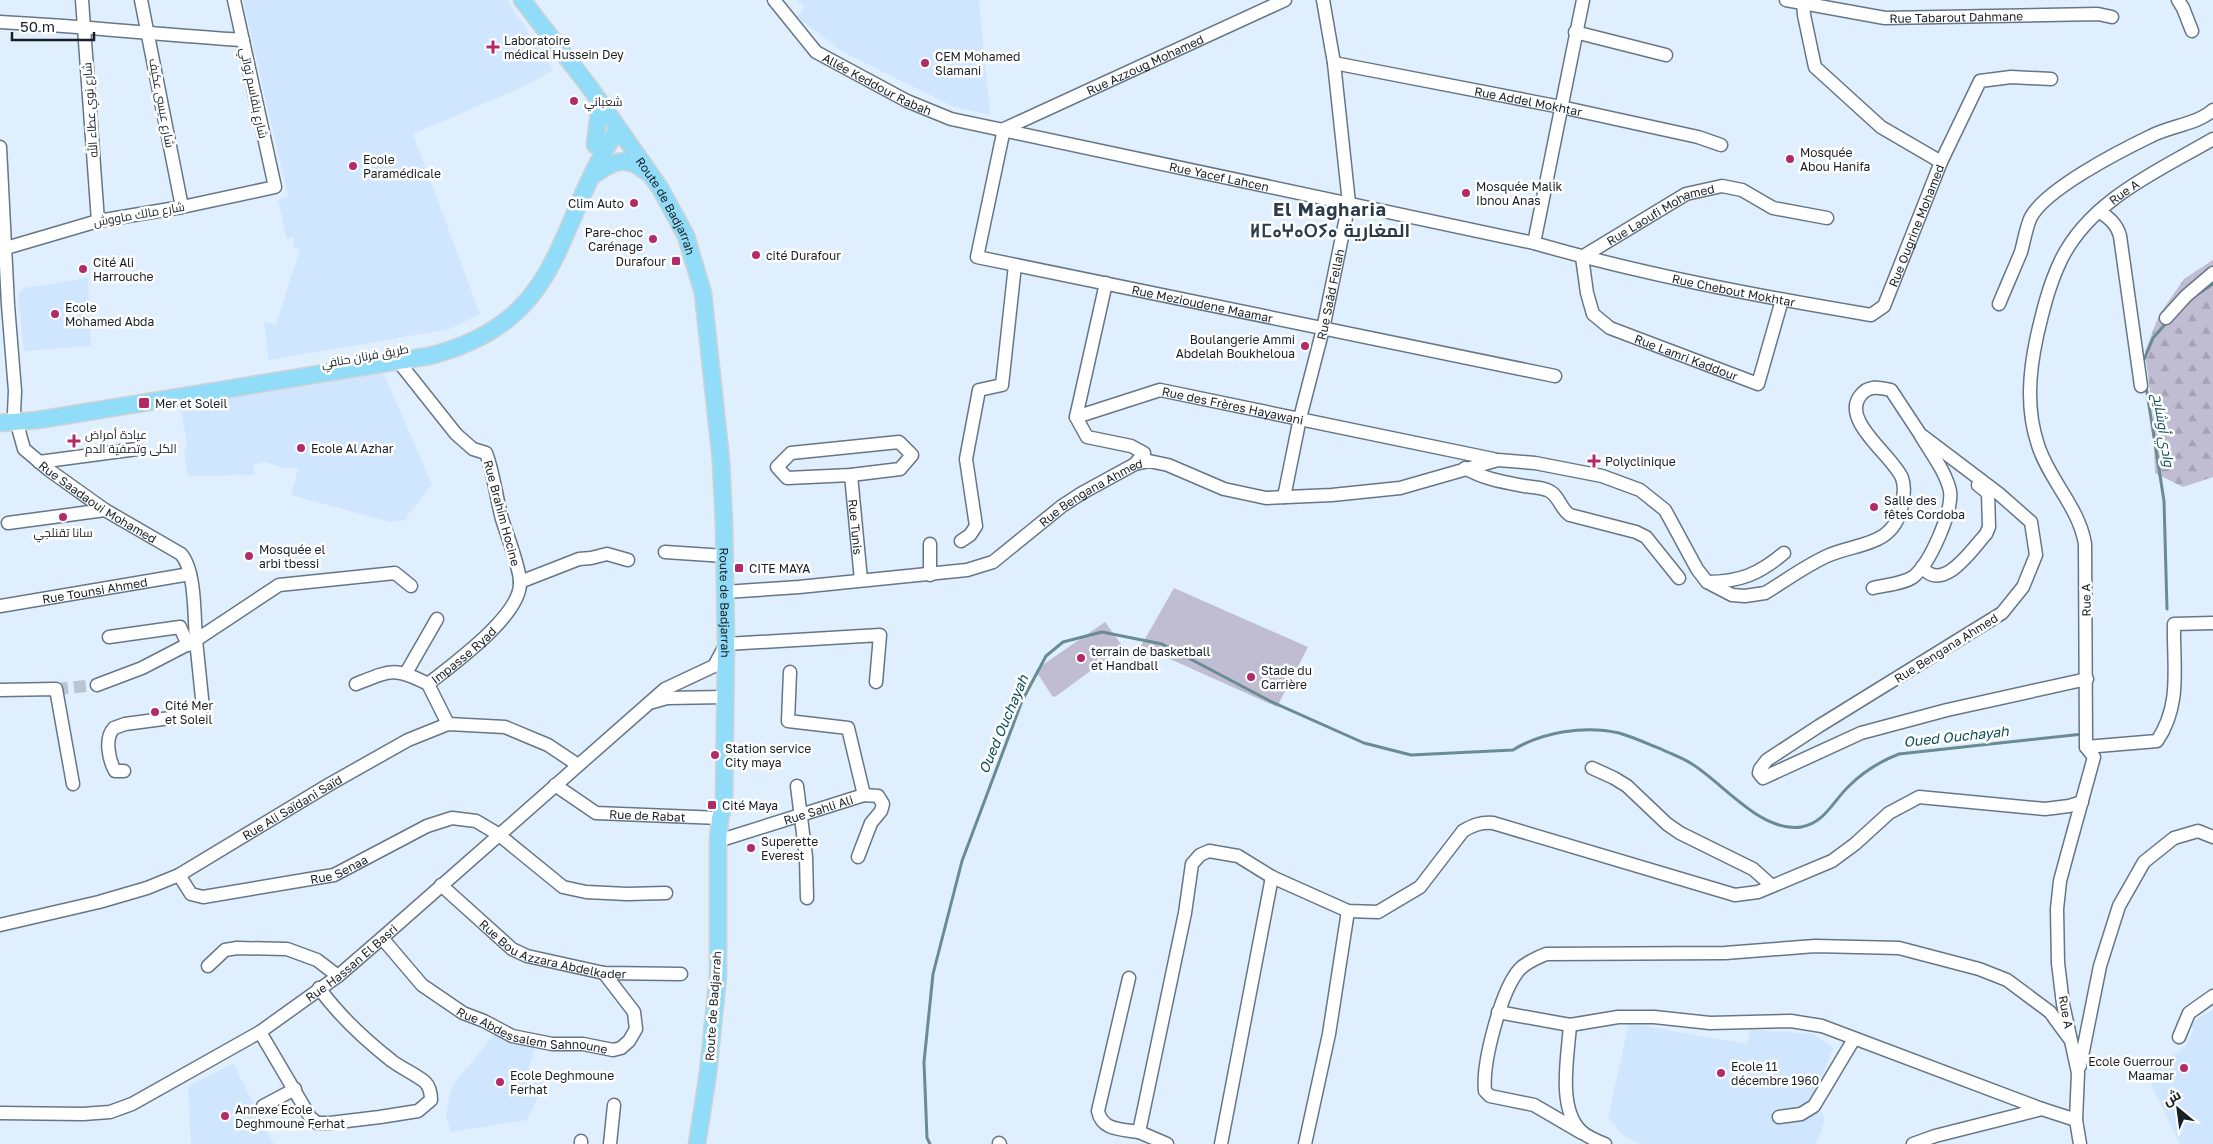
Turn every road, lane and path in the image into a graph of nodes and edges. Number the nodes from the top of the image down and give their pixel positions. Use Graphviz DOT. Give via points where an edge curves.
graph roads {
  1 [pos="82,0"];
  2 [pos="142,0"];
  3 [pos="234,0"];
  4 [pos="522,0"];
  5 [pos="774,0"];
  6 [pos="1285,0"];
  7 [pos="1324,0"];
  8 [pos="1583,0"];
  9 [pos="1786,0"];
  10 [pos="2178,0"];
  11 [pos="1803,2"];
  12 [pos="2112,18"];
  13 [pos="0,22"];
  14 [pos="84,26"];
  15 [pos="2192,31"];
  16 [pos="1575,32"];
  17 [pos="149,34"];
  18 [pos="243,40"];
  19 [pos="1666,55"];
  20 [pos="1334,63"];
  21 [pos="2051,79"];
  22 [pos="600,104"];
  23 [pos="1561,107"];
  24 [pos="2213,110"];
  25 [pos="614,124"];
  26 [pos="1004,129"];
  27 [pos="2213,139"];
  28 [pos="595,145"];
  29 [pos="1721,145"];
  30 [pos="0,147"];
  31 [pos="1941,162"];
  32 [pos="592,176"];
  33 [pos="654,179"];
  34 [pos="275,187"];
  35 [pos="1349,203"];
  36 [pos="182,207"];
  37 [pos="2099,211"];
  38 [pos="1827,218"];
  39 [pos="98,221"];
  40 [pos="2,229"];
  41 [pos="1534,243"];
  42 [pos="6,248"];
  43 [pos="1582,257"];
  44 [pos="1015,265"];
  45 [pos="2213,273"];
  46 [pos="1106,283"];
  47 [pos="1782,300"];
  48 [pos="4,304"];
  49 [pos="1999,304"];
  50 [pos="1884,306"];
  51 [pos="2166,318"];
  52 [pos="1323,329"];
  53 [pos="398,362"];
  54 [pos="1555,376"];
  55 [pos="2141,386"];
  56 [pos="1076,417"];
  57 [pos="7,418"];
  58 [pos="1300,418"];
  59 [pos="1920,434"];
  60 [pos="137,449"];
  61 [pos="1498,460"];
  62 [pos="39,462"];
  63 [pos="1135,464"];
  64 [pos="1954,465"];
  65 [pos="1465,468"];
  66 [pos="851,475"];
  67 [pos="1284,497"];
  68 [pos="105,510"];
  69 [pos="8,523"];
  70 [pos="961,541"];
  71 [pos="930,544"];
  72 [pos="665,552"];
  73 [pos="1784,553"];
  74 [pos="725,556"];
  75 [pos="628,560"];
  76 [pos="1922,567"];
  77 [pos="190,574"];
  78 [pos="930,575"];
  79 [pos="1679,578"];
  80 [pos="861,580"];
  81 [pos="520,582"];
  82 [pos="1707,582"];
  83 [pos="411,586"];
  84 [pos="1873,588"];
  85 [pos="725,592"];
  86 [pos="0,606"];
  87 [pos="437,619"];
  88 [pos="2213,623"];
  89 [pos="109,637"];
  90 [pos="192,642"];
  91 [pos="726,644"];
  92 [pos="790,672"];
  93 [pos="406,673"];
  94 [pos="2087,679"];
  95 [pos="876,682"];
  96 [pos="356,684"];
  97 [pos="428,684"];
  98 [pos="97,685"];
  99 [pos="0,690"];
  100 [pos="725,697"];
  101 [pos="648,704"];
  102 [pos="448,724"];
  103 [pos="2086,747"];
  104 [pos="578,765"];
  105 [pos="1592,768"];
  106 [pos="124,771"];
  107 [pos="73,784"];
  108 [pos="555,785"];
  109 [pos="797,786"];
  110 [pos="864,795"];
  111 [pos="2082,802"];
  112 [pos="802,814"];
  113 [pos="720,818"];
  114 [pos="498,834"];
  115 [pos="2213,837"];
  116 [pos="718,841"];
  117 [pos="858,857"];
  118 [pos="179,875"];
  119 [pos="1272,877"];
  120 [pos="441,885"];
  121 [pos="1772,886"];
  122 [pos="666,893"];
  123 [pos="807,898"];
  124 [pos="1348,911"];
  125 [pos="0,925"];
  126 [pos="382,938"];
  127 [pos="208,966"];
  128 [pos="604,973"];
  129 [pos="681,974"];
  130 [pos="338,976"];
  131 [pos="1129,978"];
  132 [pos="319,988"];
  133 [pos="2213,996"];
  134 [pos="1498,1012"];
  135 [pos="1570,1026"];
  136 [pos="260,1032"];
  137 [pos="2179,1037"];
  138 [pos="1854,1039"];
  139 [pos="2073,1044"];
  140 [pos="2078,1073"];
  141 [pos="294,1089"];
  142 [pos="614,1105"];
  143 [pos="263,1106"];
  144 [pos="2042,1109"];
  145 [pos="0,1113"];
  146 [pos="1779,1117"];
  147 [pos="2076,1120"];
  148 [pos="1139,1132"];
  149 [pos="1582,1133"];
  150 [pos="610,1144"];
  151 [pos="697,1144"];
  152 [pos="1167,1144"];
  153 [pos="1221,1144"];
  154 [pos="1305,1144"];
  155 [pos="1605,1144"];
  156 [pos="1913,1144"];
  157 [pos="2080,1144"];
  1 -- 14 [label="street, شارع نوي عطاء الله"];
  2 -- 17 [label="street, شارع عيسى عكيف"];
  3 -- 18 [label="street, شارع بلقاسم تواتي"];
  4 -- 22 [label="main road, Route de Badjarrah"];
  5 -- 26 [label="street, Allée Keddour Rabah" via="816,52 908,101 951,119"];
  6 -- 26 [label="street, Rue Azzoug Mohamed"];
  7 -- 20 [label="street, Rue Saâd Fellah"];
  8 -- 16 [label="street"];
  9 -- 11 [label="street"];
  10 -- 15 [label="street"];
  11 -- 12 [label="street, Rue Tabarout Dahmane" via="1885,18 2098,14"];
  11 -- 31 [label="street, Rue Ougrine Mohamed" via="1815,67 1881,127"];
  13 -- 14 [label="street"];
  14 -- 17 [label="street"];
  14 -- 39 [label="street, شارع نوي عطاء الله"];
  16 -- 19 [label="street"];
  16 -- 23 [label="street"];
  17 -- 18 [label="street"];
  17 -- 36 [label="street, شارع عيسى عكيف"];
  18 -- 34 [label="street, شارع بلقاسم تواتي"];
  20 -- 23 [label="street, Rue Addel Mokhtar"];
  20 -- 35 [label="street, Rue Saâd Fellah"];
  21 -- 31 [label="street" via="2011,77 1980,81"];
  22 -- 25 [label="main road, Route de Badjarrah"];
  22 -- 28 [label="main road"];
  23 -- 29 [label="street, Rue Addel Mokhtar"];
  23 -- 41 [label="street"];
  24 -- 49 [label="street" via="2204,118 2132,145 2056,191 2030,217"];
  25 -- 28 [label="main road, طريق فرنان حنافي"];
  25 -- 32 [label="main road, طريق فرنان حنافي"];
  25 -- 33 [label="main road, Route de Badjarrah"];
  26 -- 35 [label="street, Rue Yacef Lahcen"];
  26 -- 44 [label="street, Rue Mezioudene Maamar" via="977,256"];
  27 -- 37 [label="street, Rue A" via="2120,193"];
  28 -- 57 [label="main road, طريق فرنان حنافي" via="541,266 528,286 496,317 465,334 432,345"];
  30 -- 40 [label="street"];
  31 -- 50 [label="street, Rue Ougrine Mohamed"];
  32 -- 33 [label="main road" via="608,164 624,160 638,165"];
  32 -- 53 [label="main road, طريق فرنان حنافي" via="547,276 519,311 493,331 456,349"];
  33 -- 74 [label="main road, Route de Badjarrah" via="686,236 703,293 721,461"];
  34 -- 36 [label="street, شارع مالك ماووش"];
  35 -- 41 [label="street, Rue Yacef Lahcen"];
  35 -- 52 [label="street, Rue Saâd Fellah"];
  36 -- 39 [label="street, شارع مالك ماووش"];
  37 -- 55 [label="street" via="2118,228 2120,236"];
  37 -- 94 [label="street, Rue A" via="2074,237 2053,277 2032,361 2030,382 2032,425 2038,446 2083,530"];
  38 -- 43 [label="street, Rue Laoufi Mohamed" via="1773,208 1742,190 1722,186 1686,194"];
  39 -- 42 [label="street, شارع مالك ماووش"];
  40 -- 42 [label="street"];
  41 -- 43 [label="street, Rue Yacef Lahcen"];
  42 -- 48 [label="street"];
  43 -- 47 [label="street, Rue Chebout Mokhtar"];
  43 -- 47 [label="street, Rue Lamri Kaddour" via="1593,314 1610,328 1758,384"];
  44 -- 46 [label="street, Rue Mezioudene Maamar"];
  44 -- 70 [label="street" via="1002,385 979,390 966,458 976,526"];
  45 -- 51 [label="street"];
  46 -- 52 [label="street, Rue Mezioudene Maamar"];
  46 -- 56 [label="street"];
  47 -- 50 [label="street, Rue Chebout Mokhtar" via="1871,316"];
  48 -- 57 [label="street" via="15,390"];
  52 -- 54 [label="street, Rue Mezioudene Maamar"];
  52 -- 58 [label="street, Rue Saâd Fellah"];
  53 -- 57 [label="main road, طريق فرنان حنافي"];
  53 -- 81 [label="street, Rue Brahim Hocine" via="456,434 473,449 486,453"];
  56 -- 58 [label="street, Rue des Frères Hayawani" via="1160,390"];
  56 -- 63 [label="street" via="1087,437 1131,446 1144,454"];
  57 -- 62 [label="street, Rue Saadaoui Mohamed" via="24,449"];
  58 -- 61 [label="street, Rue des Frères Hayawani"];
  58 -- 67 [label="street, Rue Saâd Fellah"];
  59 -- 76 [label="street" via="1946,480 1951,503 1935,546"];
  59 -- 82 [label="street, Rue Bengana Ahmed" via="1891,390 1878,386 1864,390 1858,399 1856,414 1902,478 1904,492 1898,522 1884,537 1828,556 1765,593 1732,595"];
  59 -- 94 [label="street, Rue Bengana Ahmed" via="2031,522 2036,555 2023,587 2002,613 1767,760 1759,773 1763,778 1861,733"];
  60 -- 62 [label="street"];
  61 -- 65 [label="street, Rue Bengana Ahmed"];
  61 -- 82 [label="street, Rue Bengana Ahmed" via="1535,463 1602,476 1640,490 1665,510"];
  62 -- 68 [label="street, Rue Saadaoui Mohamed"];
  63 -- 67 [label="street, Rue Bengana Ahmed" via="1149,461 1168,465 1224,489 1266,498"];
  63 -- 78 [label="street, Rue Bengana Ahmed" via="1062,506 994,562"];
  64 -- 76 [label="street" via="1988,493 1989,527 1949,574 1937,577"];
  65 -- 67 [label="street, Rue Bengana Ahmed" via="1400,488"];
  65 -- 79 [label="street" via="1496,481 1548,490 1570,514 1641,535"];
  66 -- 66 [label="street" via="900,469 912,455 899,442 791,453 777,467 787,478"];
  66 -- 80 [label="street, Rue Tunis"];
  68 -- 69 [label="street"];
  68 -- 77 [label="street, Rue Saadaoui Mohamed" via="181,554"];
  71 -- 78 [label="street"];
  72 -- 74 [label="street"];
  73 -- 82 [label="street" via="1754,574 1725,582"];
  74 -- 85 [label="main road, Route de Badjarrah"];
  75 -- 81 [label="street" via="607,554 579,559"];
  76 -- 84 [label="street" via="1908,580"];
  77 -- 86 [label="street, Rue Tounsi Ahmed"];
  77 -- 90 [label="street"];
  78 -- 80 [label="street, Rue Bengana Ahmed"];
  80 -- 85 [label="street, Rue Bengana Ahmed" via="799,588"];
  81 -- 97 [label="street, Impasse Ryad" via="516,601 499,624"];
  83 -- 90 [label="street" via="396,573 279,584"];
  85 -- 91 [label="main road, Route de Badjarrah"];
  87 -- 93 [label="street"];
  88 -- 103 [label="street" via="2174,624 2175,695 2171,716 2157,741"];
  89 -- 90 [label="street" via="180,627"];
  90 -- 98 [label="street" via="142,668"];
  90 -- 106 [label="street" via="203,708 193,715 114,728 110,736 111,762 115,771"];
  91 -- 95 [label="street" via="880,635"];
  91 -- 100 [label="main road, Route de Badjarrah"];
  91 -- 101 [label="street, Rue Hassan El Basri" via="714,666 665,689"];
  92 -- 110 [label="street, Rue Sahli Ali" via="788,721 848,728"];
  93 -- 96 [label="street, Impasse Ryad" via="388,672"];
  93 -- 97 [label="street, Impasse Ryad"];
  94 -- 103 [label="street, Rue A"];
  97 -- 102 [label="street"];
  99 -- 107 [label="street" via="56,689"];
  100 -- 101 [label="street, Rue Hassan El Basri" via="667,698"];
  100 -- 113 [label="main road, Route de Badjarrah" via="724,805"];
  101 -- 104 [label="street, Rue Hassan El Basri"];
  102 -- 104 [label="street, Rue Ali Saïdani Saïd" via="505,727 548,745"];
  102 -- 118 [label="street, Rue Ali Saïdani Saïd" via="408,740"];
  103 -- 111 [label="street, Rue A" via="2094,757"];
  104 -- 108 [label="street, Rue Hassan El Basri"];
  105 -- 121 [label="street" via="1627,786 1666,824 1753,868"];
  108 -- 113 [label="street, Rue de Rabat" via="596,813"];
  108 -- 114 [label="street, Rue Hassan El Basri"];
  109 -- 112 [label="street"];
  110 -- 112 [label="street, Rue Sahli Ali"];
  110 -- 117 [label="street" via="878,796 883,804 871,823"];
  111 -- 121 [label="street" via="2045,809 1919,797 1889,813 1832,861"];
  111 -- 139 [label="street, Rue A" via="2062,872 2057,909 2058,963 2063,1004"];
  112 -- 116 [label="street, Rue Sahli Ali"];
  112 -- 123 [label="street"];
  113 -- 116 [label="main road, Route de Badjarrah"];
  114 -- 118 [label="street, Rue Senaa" via="476,821 452,818 427,826 334,875 203,897 191,894"];
  114 -- 120 [label="street, Rue Hassan El Basri"];
  114 -- 122 [label="street, Rue Senaa" via="563,887 618,894"];
  115 -- 140 [label="street" via="2198,831 2174,838 2144,862 2119,906 2100,966"];
  116 -- 151 [label="main road, Route de Badjarrah" via="718,976"];
  118 -- 125 [label="street, Rue Ali Saïdani Saïd" via="99,902"];
  119 -- 124 [label="street"];
  119 -- 148 [label="street" via="1238,856 1210,851 1200,855 1192,864 1185,913"];
  119 -- 153 [label="street"];
  120 -- 126 [label="street, Rue Hassan El Basri"];
  120 -- 128 [label="street, Rue Bou Azzara Abdelkader" via="512,949 538,960"];
  121 -- 124 [label="street" via="1758,892 1735,895 1485,823 1472,825 1463,831 1420,887 1378,912"];
  124 -- 154 [label="street" via="1329,1034"];
  126 -- 128 [label="street, Rue Abdessalem Sahnoune" via="422,985 463,1014 512,1036 552,1044 583,1044 613,1050 629,1041 636,1028 634,1012"];
  126 -- 130 [label="street, Rue Hassan El Basri"];
  127 -- 130 [label="street" via="225,950 287,949 317,960"];
  128 -- 129 [label="street, Rue Bou Azzara Abdelkader"];
  130 -- 132 [label="street, Rue Hassan El Basri"];
  131 -- 148 [label="street" via="1098,1111 1108,1127"];
  132 -- 136 [label="street, Rue Hassan El Basri"];
  132 -- 141 [label="street" via="363,1038 426,1083 431,1090 431,1100 418,1111 317,1123"];
  133 -- 137 [label="street" via="2189,1013"];
  134 -- 135 [label="street"];
  134 -- 139 [label="street" via="1520,968 1546,954 1725,953 1816,946 1899,948 1979,969 2007,980 2050,1012"];
  134 -- 149 [label="street" via="1486,1079 1487,1094 1534,1105"];
  135 -- 138 [label="street" via="1618,1017 1710,1023 1791,1021 1836,1030"];
  135 -- 149 [label="street" via="1566,1085 1568,1111"];
  136 -- 141 [label="street"];
  136 -- 145 [label="street, Rue Hassan El Basri" via="121,1109 83,1114"];
  138 -- 144 [label="street"];
  138 -- 146 [label="street" via="1814,1106 1800,1114"];
  139 -- 140 [label="street, Rue A"];
  140 -- 147 [label="street, Rue A"];
  141 -- 143 [label="street"];
  142 -- 150 [label="street"];
  144 -- 147 [label="street"];
  144 -- 156 [label="street"];
  147 -- 157 [label="street, Rue A"];
  148 -- 152 [label="street"];
  149 -- 155 [label="street"];
}
